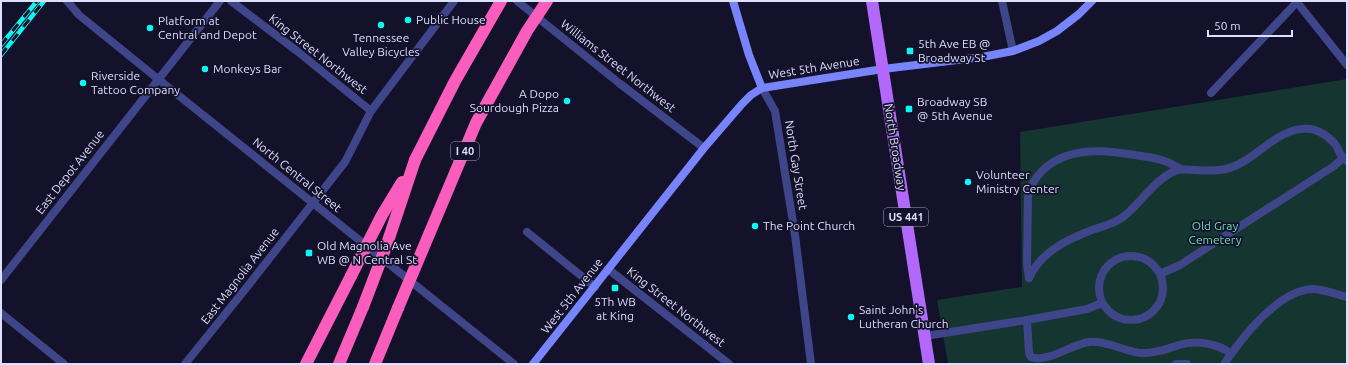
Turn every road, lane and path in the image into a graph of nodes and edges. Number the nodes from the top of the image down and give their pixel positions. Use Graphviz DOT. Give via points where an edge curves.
graph roads {
  1 [pos="67,1"];
  2 [pos="220,1"];
  3 [pos="231,1"];
  4 [pos="454,1"];
  5 [pos="501,1"];
  6 [pos="517,1"];
  7 [pos="546,1"];
  8 [pos="733,1"];
  9 [pos="872,1"];
  10 [pos="1002,1"];
  11 [pos="1092,1"];
  12 [pos="1297,1"];
  13 [pos="1012,51"];
  14 [pos="1347,65"];
  15 [pos="883,69"];
  16 [pos="158,80"];
  17 [pos="762,88"];
  18 [pos="1211,93"];
  19 [pos="371,111"];
  20 [pos="704,148"];
  21 [pos="415,160"];
  22 [pos="1345,160"];
  23 [pos="1181,169"];
  24 [pos="313,203"];
  25 [pos="528,232"];
  26 [pos="608,269"];
  27 [pos="1160,274"];
  28 [pos="1,280"];
  29 [pos="595,287"];
  30 [pos="1347,297"];
  31 [pos="1102,303"];
  32 [pos="1,313"];
  33 [pos="1027,320"];
  34 [pos="925,336"];
  35 [pos="385,342"];
  36 [pos="1231,354"];
  37 [pos="64,364"];
  38 [pos="185,364"];
  39 [pos="306,364"];
  40 [pos="339,364"];
  41 [pos="375,364"];
  42 [pos="380,364"];
  43 [pos="514,364"];
  44 [pos="533,364"];
  45 [pos="729,364"];
  46 [pos="811,364"];
  47 [pos="929,364"];
  48 [pos="1176,364"];
  49 [pos="1187,364"];
  50 [pos="1224,364"];
  1 -- 16 [label="street, North Central Street" via="79,15"];
  2 -- 16 [label="street, East Depot Avenue"];
  3 -- 19 [label="street, King Street Northwest"];
  4 -- 19 [label="street, East Magnolia Avenue"];
  5 -- 21 [label="highway" via="455,81"];
  6 -- 20 [label="street, Williams Street Northwest"];
  7 -- 35 [label="highway, I 40, bridge" via="476,124"];
  8 -- 17 [label="main road, North Gay Street"];
  9 -- 15 [label="main road, North Broadway / US 441"];
  10 -- 13 [label="street"];
  11 -- 13 [label="main road, West 5th Avenue" via="1057,31"];
  12 -- 14 [label="street"];
  12 -- 18 [label="street"];
  13 -- 15 [label="main road, West 5th Avenue"];
  15 -- 17 [label="main road, West 5th Avenue"];
  15 -- 34 [label="main road, North Broadway / US 441"];
  16 -- 24 [label="street, North Central Street"];
  16 -- 28 [label="street, East Depot Avenue"];
  17 -- 20 [label="main road, West 5th Avenue" via="742,104"];
  17 -- 46 [label="street, North Gay Street" via="775,112 797,250"];
  19 -- 24 [label="street, East Magnolia Avenue" via="345,162"];
  20 -- 26 [label="main road, West 5th Avenue"];
  21 -- 39 [label="highway, bridge" via="382,215"];
  21 -- 40 [label="highway, bridge" via="387,244"];
  22 -- 23 [label="street" via="1332,141 1315,130 1305,129 1282,136 1232,167"];
  22 -- 27 [label="street" via="1180,265"];
  23 -- 23 [label="street" via="1159,182 1122,218 1054,248 1038,263 1029,278 1029,189 1035,178 1052,162 1083,152 1108,151 1155,158"];
  24 -- 38 [label="street, East Magnolia Avenue"];
  24 -- 43 [label="street, North Central Street"];
  25 -- 29 [label="street"];
  26 -- 29 [label="main road, West 5th Avenue"];
  26 -- 45 [label="street, King Street Northwest"];
  27 -- 31 [label="street" via="1163,294 1154,311 1145,317 1126,320 1116,317"];
  27 -- 31 [label="street" via="1154,266 1136,256 1116,259 1108,265 1099,283"];
  29 -- 44 [label="main road, West 5th Avenue"];
  30 -- 36 [label="street" via="1314,289 1289,297 1268,311"];
  31 -- 33 [label="street" via="1087,309"];
  32 -- 37 [label="street"];
  33 -- 34 [label="street"];
  33 -- 36 [label="street" via="1029,353 1030,357 1034,358 1050,356 1088,342 1141,353 1180,344 1212,344"];
  34 -- 47 [label="main road, North Broadway / US 441"];
  35 -- 41 [label="highway, I 40"];
  35 -- 42 [label="highway"];
  36 -- 50 [label="street"];
  48 -- 49 [label="street"];
}
